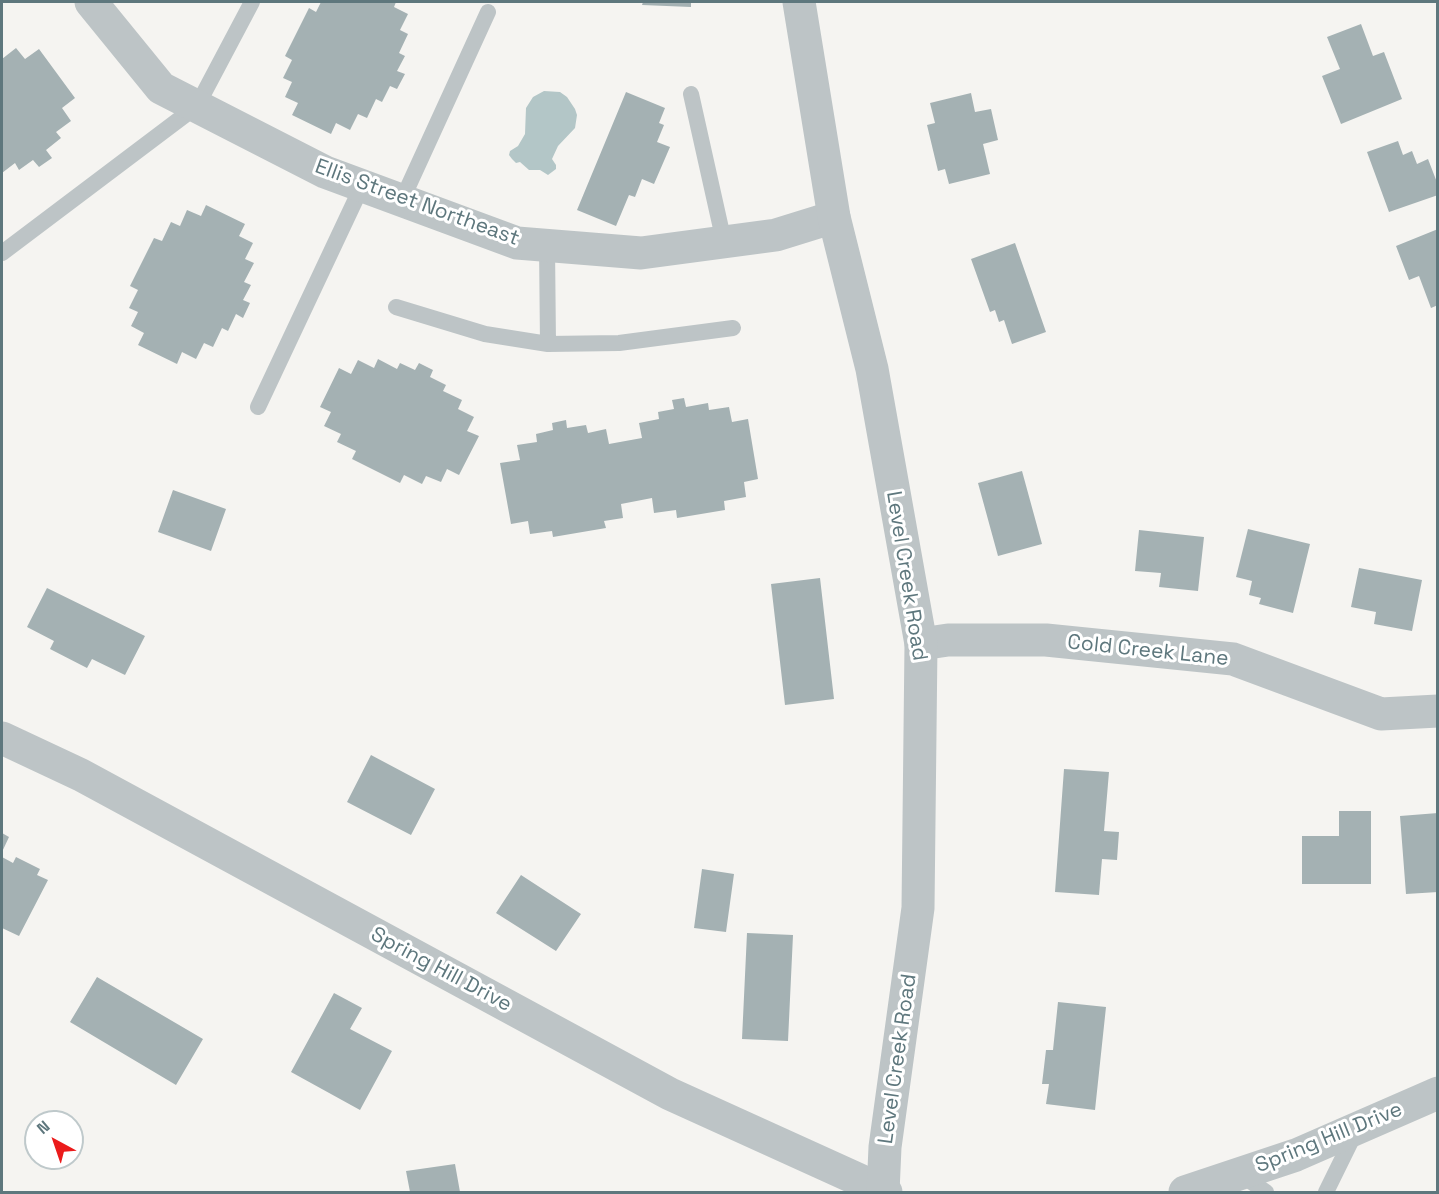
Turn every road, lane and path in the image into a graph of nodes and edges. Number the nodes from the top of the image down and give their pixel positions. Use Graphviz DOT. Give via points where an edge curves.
graph roads {
  1 [pos="91,2"];
  2 [pos="252,2"];
  3 [pos="799,2"];
  4 [pos="488,12"];
  5 [pos="691,94"];
  6 [pos="197,106"];
  7 [pos="362,186"];
  8 [pos="402,200"];
  9 [pos="834,217"];
  10 [pos="724,242"];
  11 [pos="547,246"];
  12 [pos="2,253"];
  13 [pos="396,307"];
  14 [pos="733,328"];
  15 [pos="548,344"];
  16 [pos="258,407"];
  17 [pos="921,644"];
  18 [pos="1437,711"];
  19 [pos="2,738"];
  20 [pos="1437,1093"];
  21 [pos="1357,1129"];
  22 [pos="1240,1174"];
  23 [pos="884,1192"];
  24 [pos="1185,1192"];
  25 [pos="1266,1192"];
  26 [pos="1326,1192"];
  1 -- 6 [label="street, Ellis Street Northeast" via="161,88"];
  2 -- 6 [label="lane"];
  3 -- 9 [label="street, Level Creek Road"];
  4 -- 8 [label="lane"];
  5 -- 10 [label="lane"];
  6 -- 7 [label="street, Ellis Street Northeast" via="325,172"];
  6 -- 12 [label="lane"];
  7 -- 8 [label="street, Ellis Street Northeast"];
  7 -- 16 [label="lane"];
  8 -- 11 [label="street, Ellis Street Northeast" via="517,243"];
  9 -- 10 [label="street, Ellis Street Northeast" via="776,235"];
  9 -- 17 [label="street, Level Creek Road" via="872,369"];
  10 -- 11 [label="street, Ellis Street Northeast" via="641,253"];
  11 -- 15 [label="lane"];
  13 -- 15 [label="lane" via="485,334"];
  14 -- 15 [label="lane" via="619,343"];
  17 -- 18 [label="street, Cold Creek Lane" via="948,640 1046,640 1233,659 1381,714"];
  17 -- 23 [label="street, Level Creek Road" via="918,908 885,1147"];
  19 -- 23 [label="street, Spring Hill Drive" via="81,775 670,1094"];
  20 -- 21 [label="street, Spring Hill Drive"];
  21 -- 22 [label="street, Spring Hill Drive"];
  21 -- 26 [label="lane"];
  22 -- 24 [label="street, Spring Hill Drive"];
  22 -- 25 [label="lane"];
}
